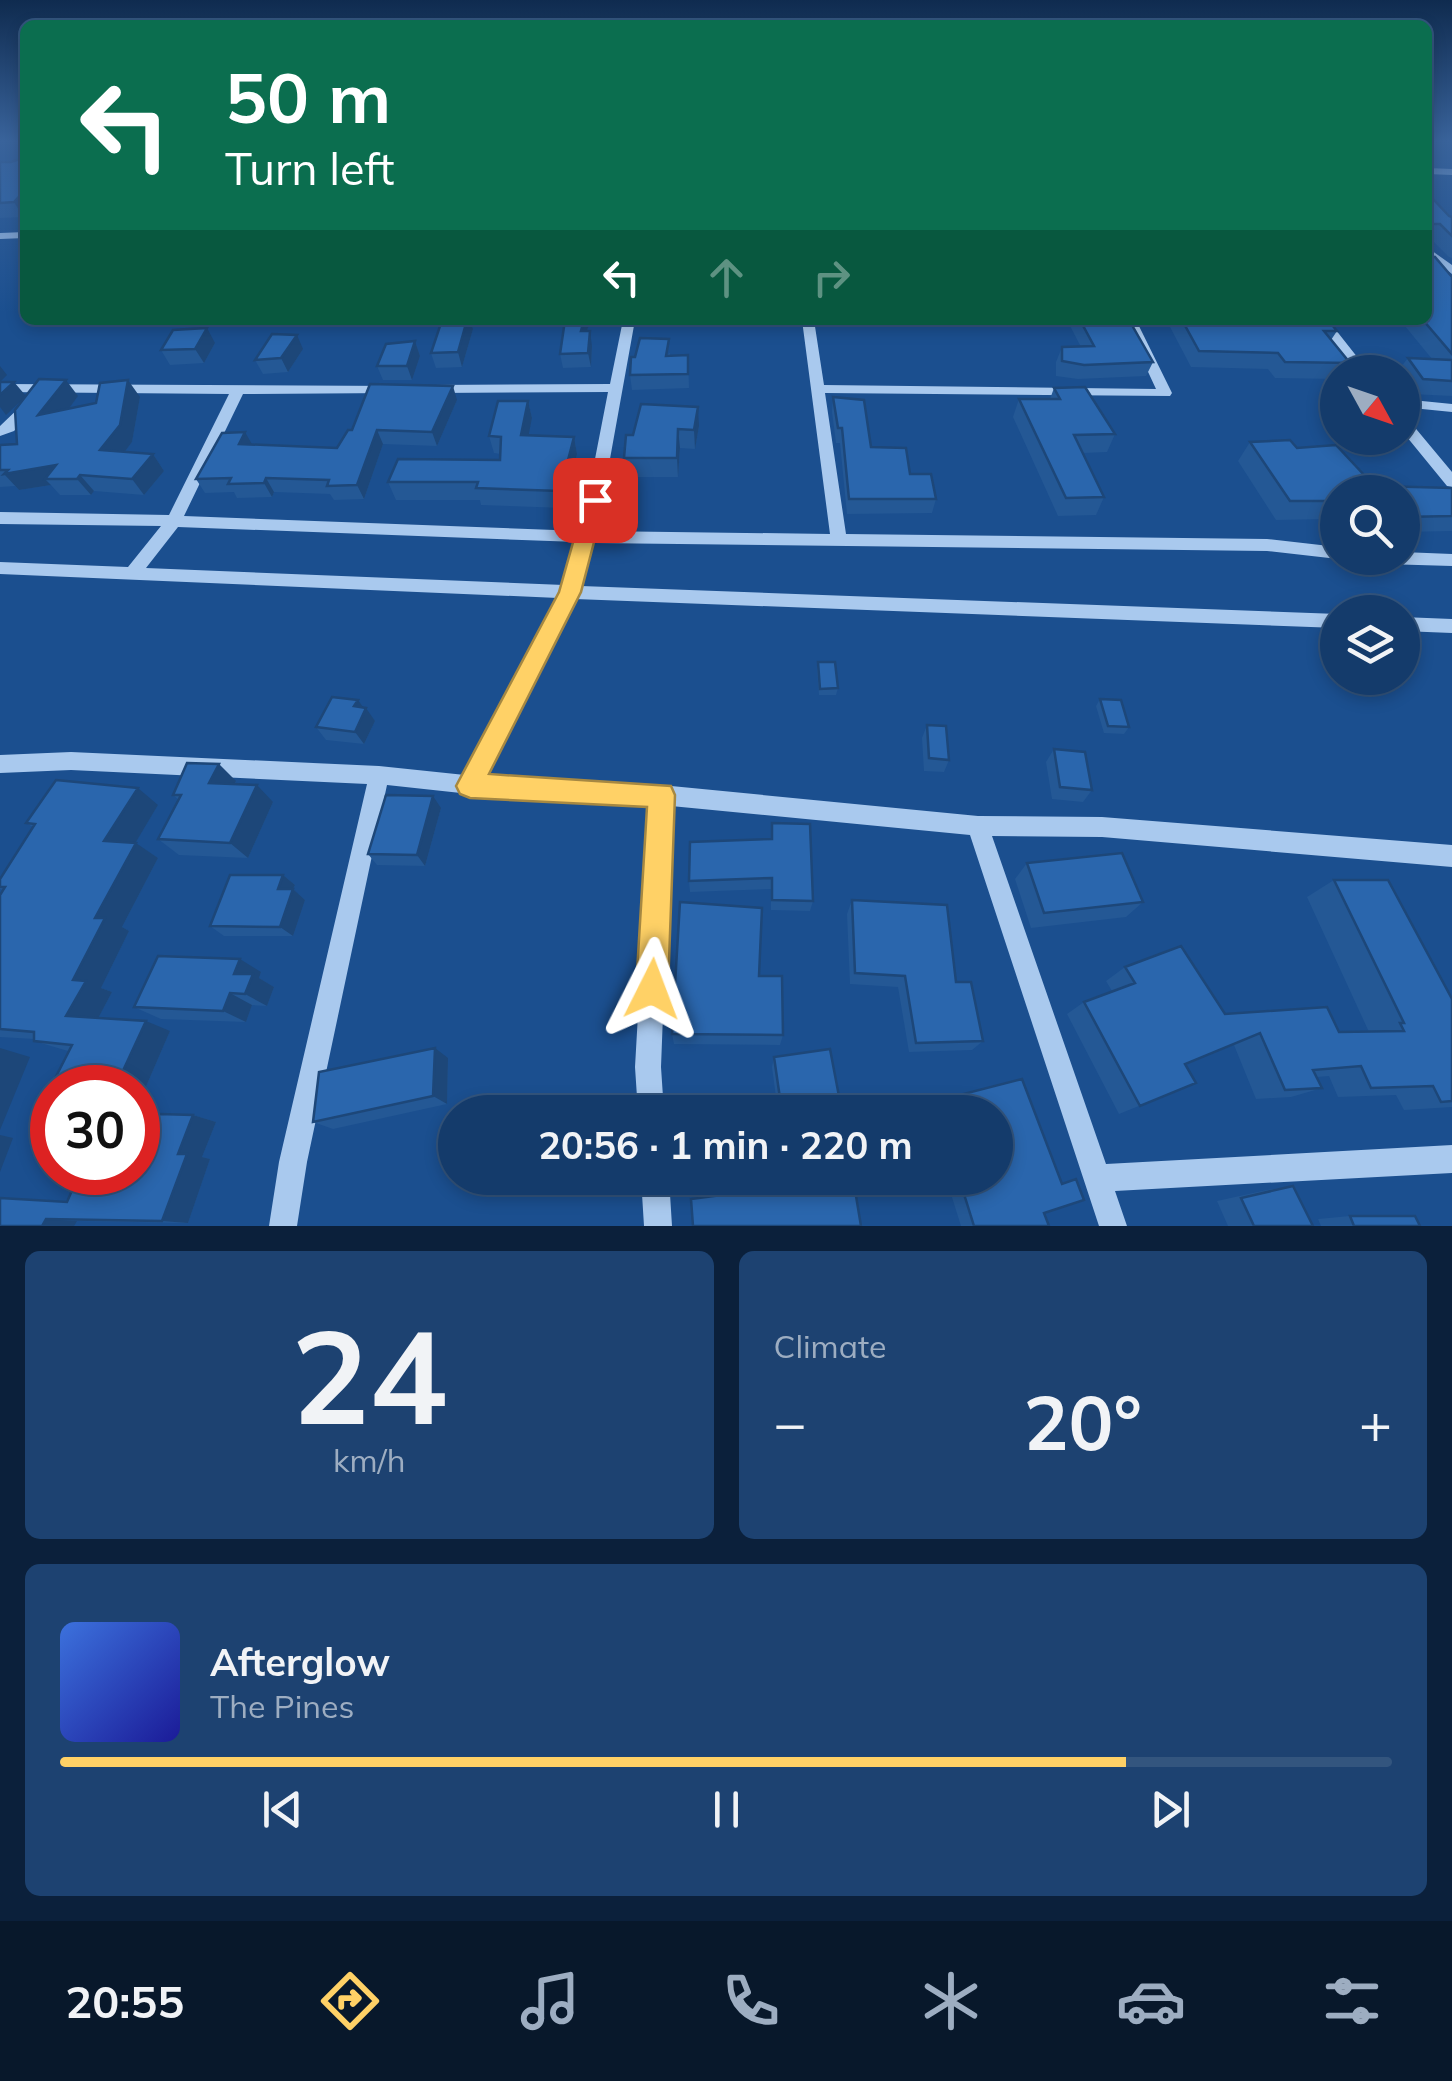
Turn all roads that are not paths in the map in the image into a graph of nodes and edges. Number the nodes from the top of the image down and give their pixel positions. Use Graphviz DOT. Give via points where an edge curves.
graph roads {
  1 [pos="1432,255"];
  2 [pos="1452,271"];
  3 [pos="628,325"];
  4 [pos="809,325"];
  5 [pos="1132,325"];
  6 [pos="1326,325"];
  7 [pos="1350,355"];
  8 [pos="0,388"];
  9 [pos="46,388"];
  10 [pos="616,388"];
  11 [pos="818,389"];
  12 [pos="238,390"];
  13 [pos="1420,405"];
  14 [pos="1452,408"];
  15 [pos="0,432"];
  16 [pos="1420,443"];
  17 [pos="1452,482"];
  18 [pos="0,518"];
  19 [pos="174,521"];
  20 [pos="588,537"];
  21 [pos="839,539"];
  22 [pos="1320,551"];
  23 [pos="1420,559"];
  24 [pos="1452,560"];
  25 [pos="0,568"];
  26 [pos="132,573"];
  27 [pos="570,592"];
  28 [pos="1320,620"];
  29 [pos="1420,625"];
  30 [pos="1452,626"];
  31 [pos="0,764"];
  32 [pos="379,775"];
  33 [pos="470,786"];
  34 [pos="661,795"];
  35 [pos="978,826"];
  36 [pos="1452,856"];
  37 [pos="650,1095"];
  38 [pos="1452,1159"];
  39 [pos="1098,1178"];
  40 [pos="656,1195"];
  41 [pos="283,1226"];
  42 [pos="658,1226"];
  43 [pos="1113,1226"];
  1 -- 2 [label="street"];
  3 -- 10 [label="street"];
  4 -- 11 [label="street"];
  5 -- 11 [label="street" via="1165,393"];
  6 -- 7 [label="street"];
  8 -- 9 [label="street"];
  9 -- 12 [label="street"];
  9 -- 15 [label="street"];
  10 -- 12 [label="street"];
  10 -- 20 [label="street"];
  11 -- 21 [label="street"];
  12 -- 19 [label="street"];
  13 -- 14 [label="street"];
  16 -- 17 [label="street"];
  18 -- 19 [label="street"];
  19 -- 20 [label="street"];
  19 -- 26 [label="street"];
  20 -- 21 [label="street"];
  20 -- 27 [label="street"];
  21 -- 22 [label="street"];
  23 -- 24 [label="street"];
  25 -- 26 [label="street"];
  26 -- 27 [label="street"];
  27 -- 28 [label="street"];
  27 -- 33 [label="street"];
  29 -- 30 [label="street"];
  31 -- 32 [label="street"];
  32 -- 33 [label="street"];
  32 -- 41 [label="street"];
  33 -- 34 [label="street"];
  34 -- 35 [label="street"];
  34 -- 37 [label="street"];
  35 -- 36 [label="street" via="1102,827"];
  35 -- 39 [label="street"];
  38 -- 39 [label="street"];
  39 -- 43 [label="street"];
  40 -- 42 [label="street"];
}
